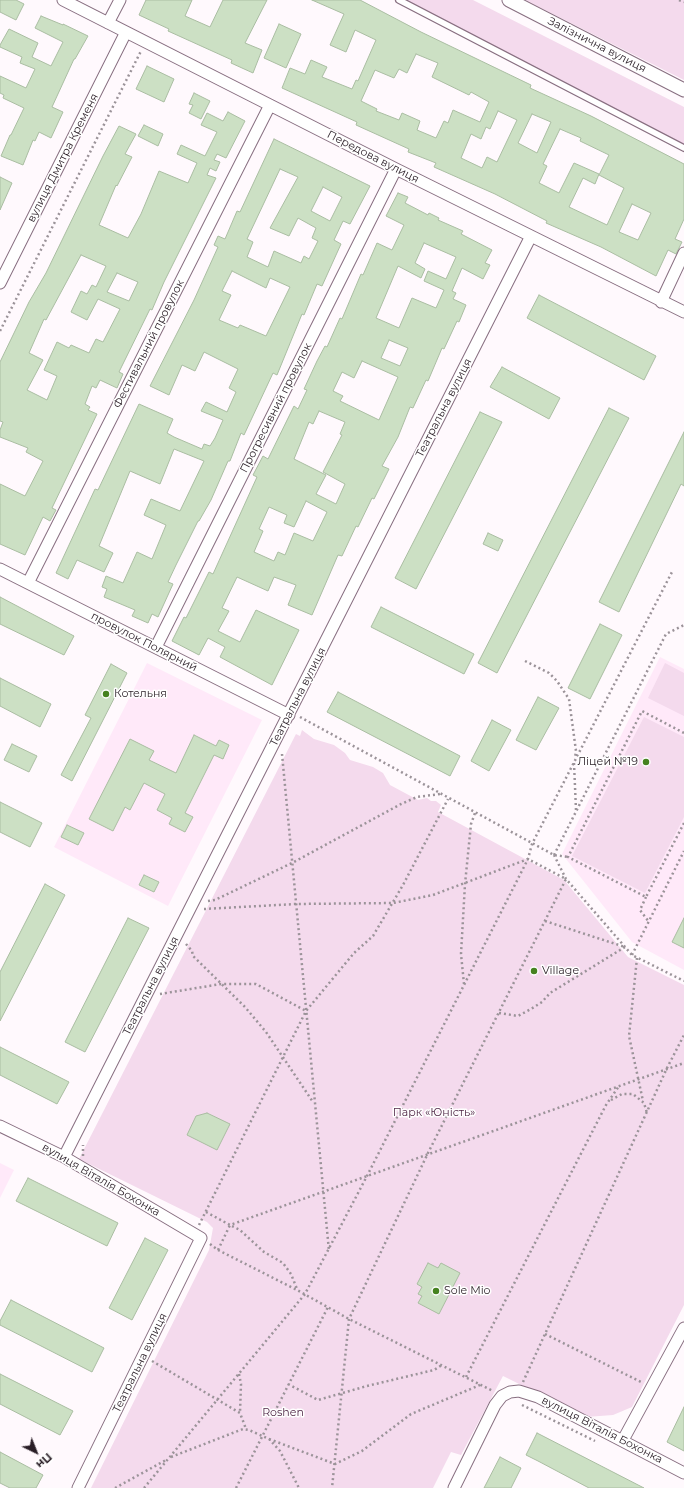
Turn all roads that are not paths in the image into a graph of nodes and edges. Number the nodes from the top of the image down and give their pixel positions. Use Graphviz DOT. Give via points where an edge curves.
graph roads {
  1 [pos="63,0"];
  2 [pos="120,0"];
  3 [pos="399,0"];
  4 [pos="509,0"];
  5 [pos="108,23"];
  6 [pos="126,32"];
  7 [pos="684,90"];
  8 [pos="270,105"];
  9 [pos="684,148"];
  10 [pos="396,169"];
  11 [pos="531,236"];
  12 [pos="684,253"];
  13 [pos="0,283"];
  14 [pos="661,302"];
  15 [pos="684,312"];
  16 [pos="0,569"];
  17 [pos="28,583"];
  18 [pos="156,647"];
  19 [pos="294,716"];
  20 [pos="0,1126"];
  21 [pos="64,1157"];
  22 [pos="202,1238"];
  23 [pos="684,1328"];
  24 [pos="623,1440"];
  25 [pos="684,1473"];
  26 [pos="78,1488"];
  27 [pos="454,1488"];
  1 -- 5 [label="street, Передова вулиця"];
  2 -- 5 [label="street"];
  3 -- 9 [label="lane"];
  4 -- 7 [label="street, Залізнична вулиця"];
  5 -- 6 [label="street, Передова вулиця"];
  6 -- 8 [label="street, Передова вулиця"];
  6 -- 13 [label="street, вулиця Дмитра Кременя"];
  8 -- 10 [label="street, Передова вулиця"];
  8 -- 17 [label="street, Фестивальний провулок"];
  10 -- 11 [label="street, Передова вулиця"];
  10 -- 18 [label="street, Прогресивний провулок"];
  11 -- 14 [label="street, Передова вулиця"];
  11 -- 19 [label="street, Театральна вулиця"];
  12 -- 14 [label="street"];
  14 -- 15 [label="street, Передова вулиця"];
  16 -- 17 [label="street, провулок Полярний"];
  17 -- 18 [label="street, провулок Полярний"];
  18 -- 19 [label="street, провулок Полярний"];
  19 -- 21 [label="street, Театральна вулиця" via="276,741"];
  20 -- 21 [label="street, вулиця Віталія Бохонка"];
  21 -- 22 [label="street, вулиця Віталія Бохонка"];
  22 -- 26 [label="street, Театральна вулиця"];
  23 -- 24 [label="street"];
  24 -- 25 [label="street, вулиця Віталія Бохонка"];
  24 -- 27 [label="street, вулиця Віталія Бохонка" via="538,1397 519,1391 510,1392 502,1396 495,1405"];
}
